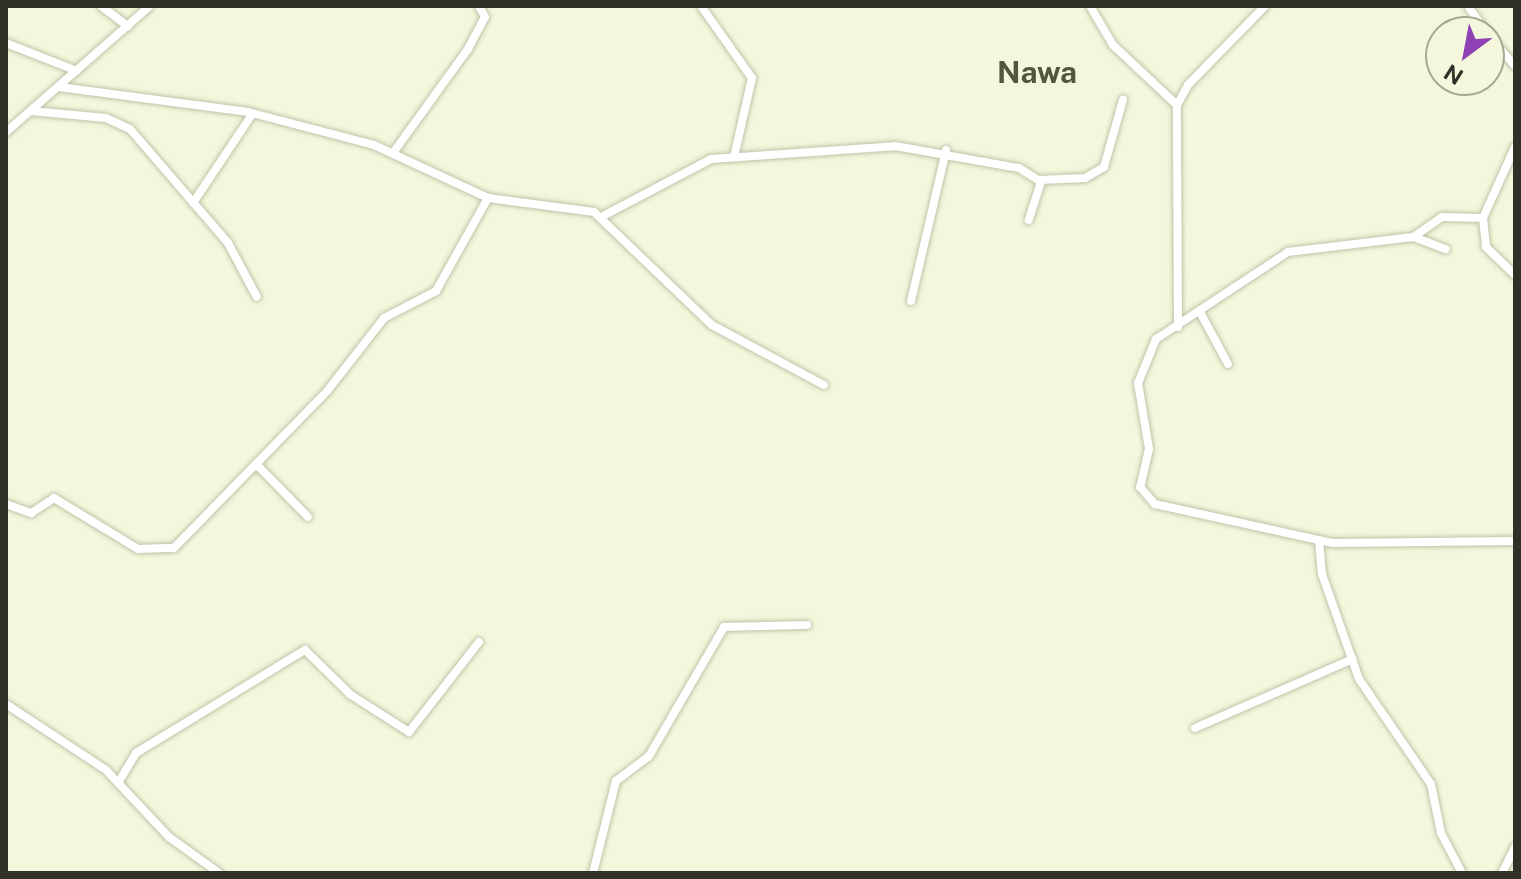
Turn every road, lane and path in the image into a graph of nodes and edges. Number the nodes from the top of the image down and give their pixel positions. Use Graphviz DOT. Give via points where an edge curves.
graph roads {
  1 [pos="101,6"];
  2 [pos="150,6"];
  3 [pos="479,6"];
  4 [pos="701,6"];
  5 [pos="1090,6"];
  6 [pos="1265,6"];
  7 [pos="128,26"];
  8 [pos="6,43"];
  9 [pos="77,71"];
  10 [pos="59,87"];
  11 [pos="1123,100"];
  12 [pos="1177,105"];
  13 [pos="31,111"];
  14 [pos="253,113"];
  15 [pos="6,132"];
  16 [pos="1515,147"];
  17 [pos="946,150"];
  18 [pos="393,153"];
  19 [pos="734,157"];
  20 [pos="1039,180"];
  21 [pos="488,198"];
  22 [pos="193,203"];
  23 [pos="603,216"];
  24 [pos="1483,218"];
  25 [pos="1029,220"];
  26 [pos="1413,237"];
  27 [pos="1446,249"];
  28 [pos="1515,275"];
  29 [pos="257,297"];
  30 [pos="911,301"];
  31 [pos="1200,312"];
  32 [pos="1178,327"];
  33 [pos="1228,364"];
  34 [pos="824,385"];
  35 [pos="256,464"];
  36 [pos="6,504"];
  37 [pos="308,517"];
  38 [pos="1319,540"];
  39 [pos="1515,541"];
  40 [pos="807,625"];
  41 [pos="479,642"];
  42 [pos="1353,659"];
  43 [pos="6,704"];
  44 [pos="1195,728"];
  45 [pos="118,783"];
  46 [pos="1515,847"];
  47 [pos="219,873"];
  48 [pos="593,873"];
  49 [pos="1462,873"];
  50 [pos="1502,873"];
  1 -- 7 [label="street"];
  2 -- 7 [label="street"];
  3 -- 18 [label="street" via="485,17 468,49"];
  4 -- 19 [label="street" via="752,78"];
  5 -- 12 [label="street" via="1113,45"];
  6 -- 12 [label="street" via="1188,85"];
  7 -- 9 [label="street"];
  8 -- 9 [label="street"];
  9 -- 10 [label="street"];
  10 -- 13 [label="street"];
  10 -- 14 [label="street"];
  11 -- 20 [label="street" via="1104,167 1085,178"];
  12 -- 32 [label="street"];
  13 -- 15 [label="street"];
  13 -- 22 [label="street" via="106,118 130,129"];
  14 -- 18 [label="street"];
  14 -- 22 [label="street"];
  16 -- 24 [label="street"];
  17 -- 19 [label="street" via="872,146"];
  17 -- 20 [label="street" via="1008,164"];
  17 -- 30 [label="street"];
  18 -- 21 [label="street"];
  19 -- 23 [label="street" via="711,159"];
  20 -- 25 [label="street"];
  21 -- 23 [label="street"];
  21 -- 35 [label="street" via="436,291 384,318 328,390"];
  22 -- 29 [label="street" via="228,243"];
  23 -- 34 [label="street" via="712,325"];
  24 -- 26 [label="street" via="1442,217"];
  24 -- 28 [label="street" via="1486,247"];
  26 -- 27 [label="street"];
  26 -- 31 [label="street" via="1288,252"];
  31 -- 32 [label="street"];
  31 -- 33 [label="street"];
  32 -- 38 [label="street" via="1149,346 1140,371 1149,449 1142,494 1155,504"];
  35 -- 36 [label="street" via="174,548 138,549 49,497 31,513"];
  35 -- 37 [label="street"];
  38 -- 39 [label="street"];
  38 -- 42 [label="street" via="1322,574"];
  40 -- 48 [label="street" via="724,627 649,756 616,781"];
  41 -- 45 [label="street" via="409,732 351,695 305,650 136,753"];
  42 -- 44 [label="street"];
  42 -- 49 [label="street" via="1363,686 1431,784 1441,833"];
  43 -- 45 [label="street"];
  45 -- 47 [label="street" via="169,837"];
  46 -- 50 [label="street"];
}
